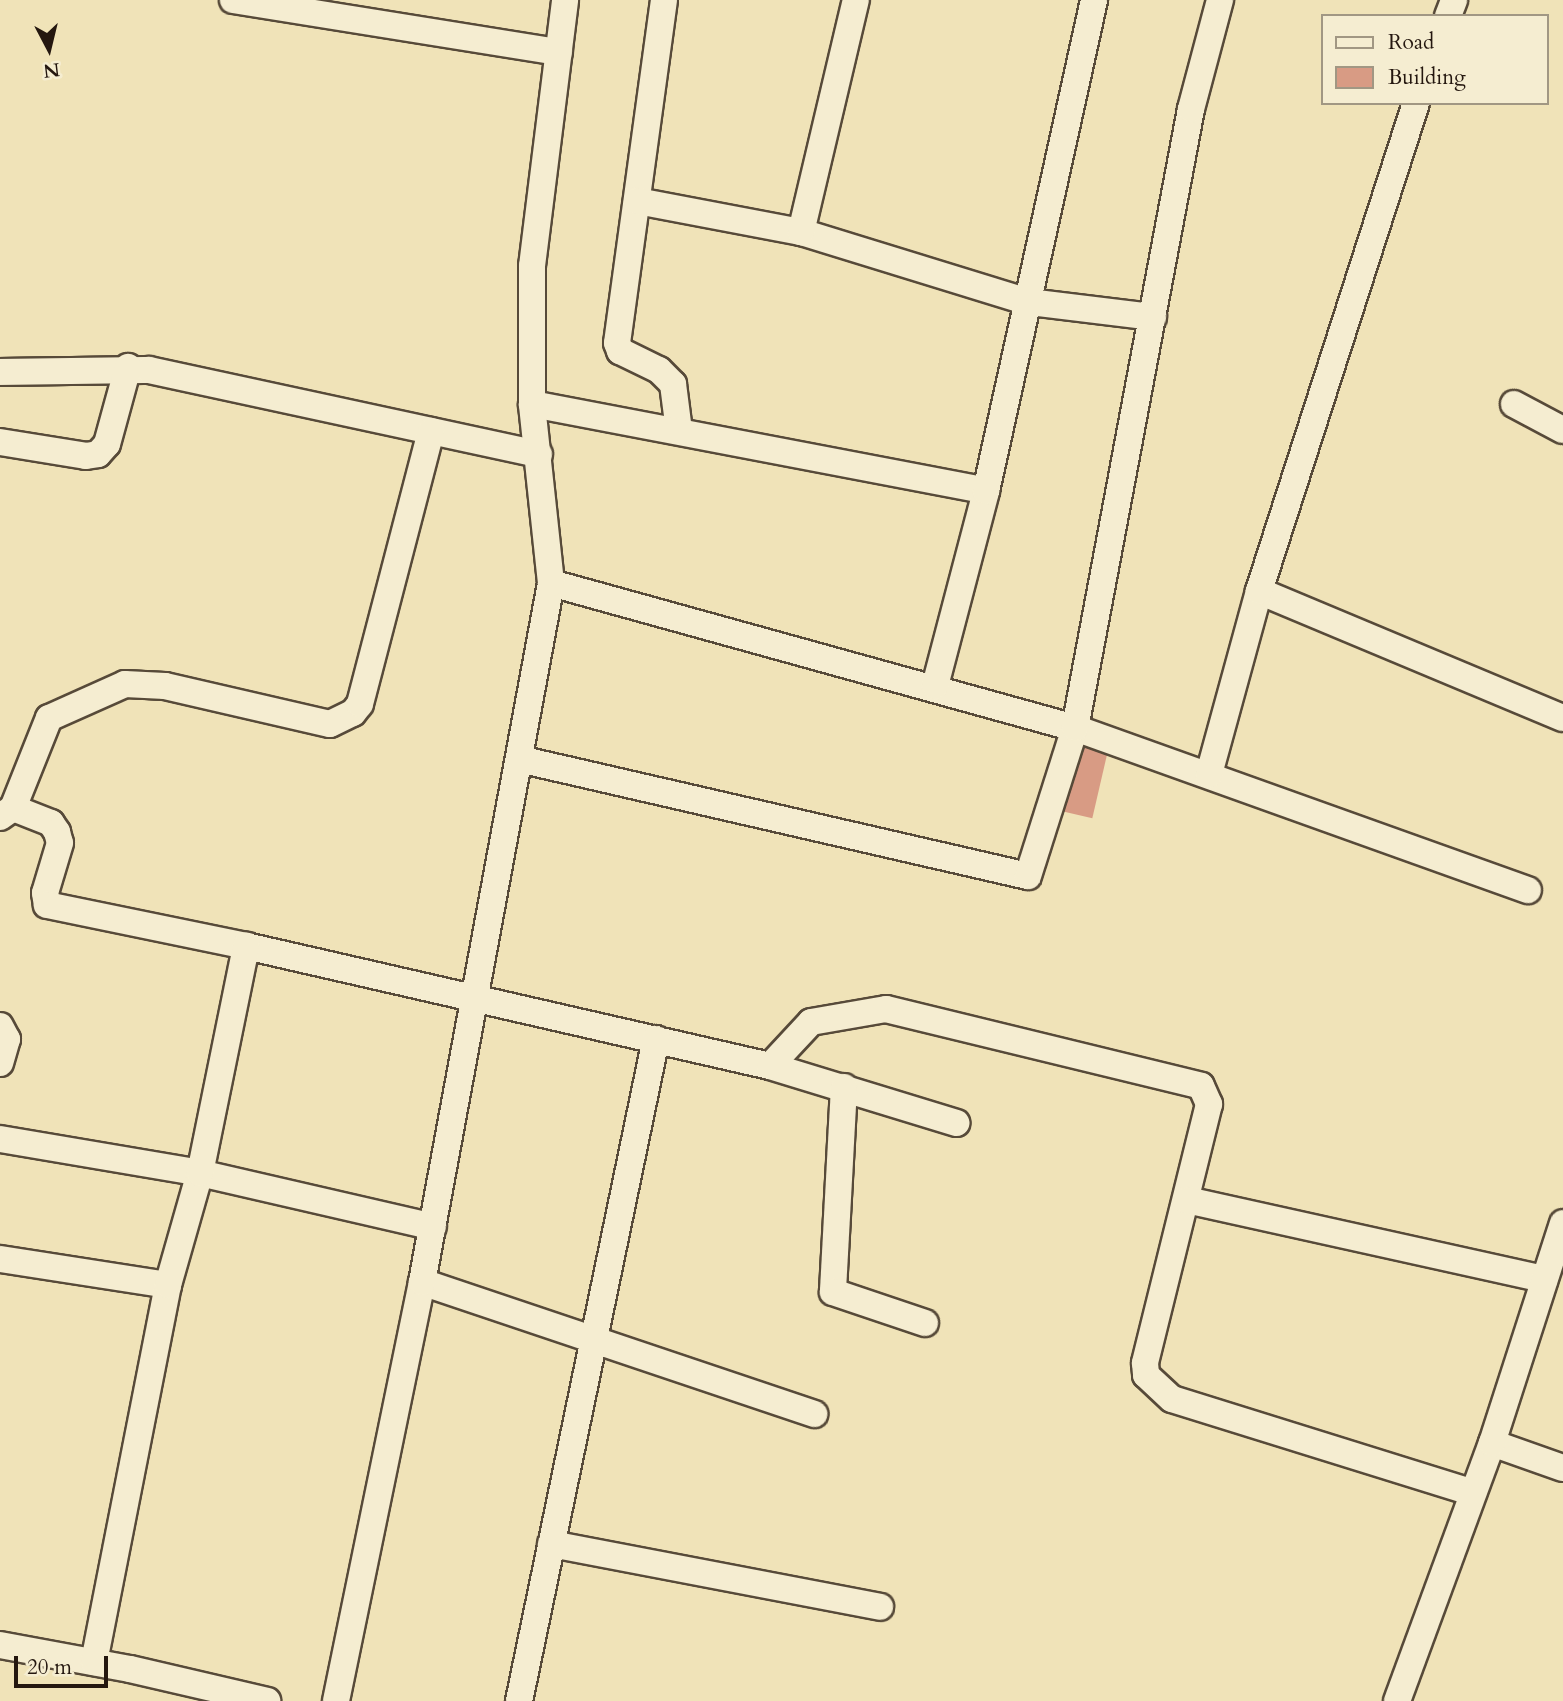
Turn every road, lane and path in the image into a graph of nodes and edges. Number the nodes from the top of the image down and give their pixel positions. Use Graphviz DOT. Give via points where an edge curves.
graph roads {
  1 [pos="233,0"];
  2 [pos="565,0"];
  3 [pos="664,0"];
  4 [pos="856,0"];
  5 [pos="1094,0"];
  6 [pos="1220,0"];
  7 [pos="559,52"];
  8 [pos="1415,105"];
  9 [pos="637,201"];
  10 [pos="801,232"];
  11 [pos="1029,302"];
  12 [pos="1153,317"];
  13 [pos="128,367"];
  14 [pos="0,372"];
  15 [pos="532,404"];
  16 [pos="1514,404"];
  17 [pos="1563,430"];
  18 [pos="431,431"];
  19 [pos="679,431"];
  20 [pos="0,442"];
  21 [pos="539,454"];
  22 [pos="986,491"];
  23 [pos="551,583"];
  24 [pos="1259,591"];
  25 [pos="935,687"];
  26 [pos="1563,718"];
  27 [pos="1075,728"];
  28 [pos="519,759"];
  29 [pos="1209,774"];
  30 [pos="7,812"];
  31 [pos="1528,890"];
  32 [pos="246,946"];
  33 [pos="477,998"];
  34 [pos="0,1026"];
  35 [pos="656,1039"];
  36 [pos="0,1063"];
  37 [pos="770,1066"];
  38 [pos="844,1087"];
  39 [pos="956,1123"];
  40 [pos="0,1139"];
  41 [pos="200,1173"];
  42 [pos="1187,1200"];
  43 [pos="433,1227"];
  44 [pos="1560,1238"];
  45 [pos="0,1259"];
  46 [pos="1544,1279"];
  47 [pos="422,1282"];
  48 [pos="168,1285"];
  49 [pos="925,1323"];
  50 [pos="597,1340"];
  51 [pos="814,1414"];
  52 [pos="1492,1443"];
  53 [pos="1563,1468"];
  54 [pos="1473,1493"];
  55 [pos="551,1544"];
  56 [pos="880,1606"];
  57 [pos="0,1645"];
  58 [pos="94,1662"];
  59 [pos="267,1701"];
  60 [pos="336,1701"];
  61 [pos="519,1701"];
  62 [pos="1397,1701"];
  1 -- 7 [label="street"];
  2 -- 7 [label="street"];
  3 -- 9 [label="street"];
  4 -- 10 [label="street"];
  5 -- 11 [label="street"];
  6 -- 12 [label="street" via="1191,109"];
  7 -- 15 [label="street" via="532,266"];
  8 -- 24 [label="street"];
  9 -- 10 [label="street"];
  9 -- 19 [label="street" via="617,343 620,351 659,370 673,384"];
  10 -- 11 [label="street"];
  11 -- 12 [label="street"];
  11 -- 22 [label="street"];
  12 -- 27 [label="street"];
  13 -- 14 [label="street"];
  13 -- 18 [label="street"];
  13 -- 20 [label="street" via="107,444 98,454"];
  15 -- 19 [label="street"];
  15 -- 21 [label="street"];
  16 -- 17 [label="street"];
  18 -- 21 [label="street"];
  18 -- 30 [label="street" via="360,704 353,713 330,724 165,685 125,684 49,718"];
  19 -- 22 [label="street"];
  21 -- 23 [label="street"];
  22 -- 25 [label="street"];
  23 -- 25 [label="street"];
  23 -- 28 [label="street"];
  24 -- 26 [label="street"];
  24 -- 29 [label="street"];
  25 -- 27 [label="street"];
  27 -- 28 [label="street" via="1028,876"];
  27 -- 29 [label="street"];
  28 -- 33 [label="street"];
  29 -- 31 [label="street"];
  30 -- 32 [label="street" via="51,823 57,832 60,844 45,893 47,905"];
  32 -- 33 [label="street"];
  32 -- 41 [label="street"];
  33 -- 35 [label="street"];
  33 -- 43 [label="street"];
  34 -- 36 [label="street" via="7,1039"];
  35 -- 37 [label="street"];
  35 -- 50 [label="street"];
  37 -- 38 [label="street"];
  37 -- 42 [label="street" via="811,1022 886,1009 1201,1086 1209,1104"];
  38 -- 39 [label="street"];
  38 -- 49 [label="street" via="832,1292"];
  40 -- 41 [label="street"];
  41 -- 43 [label="street"];
  41 -- 48 [label="street"];
  42 -- 46 [label="street"];
  42 -- 54 [label="street" via="1145,1363 1146,1375 1161,1393"];
  43 -- 47 [label="street"];
  44 -- 46 [label="street"];
  45 -- 48 [label="street"];
  46 -- 52 [label="street"];
  47 -- 50 [label="street"];
  47 -- 60 [label="street"];
  48 -- 58 [label="street"];
  50 -- 51 [label="street"];
  50 -- 55 [label="street"];
  52 -- 53 [label="street"];
  52 -- 54 [label="street"];
  54 -- 62 [label="street"];
  55 -- 56 [label="street"];
  55 -- 61 [label="street"];
  57 -- 58 [label="street"];
  58 -- 59 [label="street"];
}
